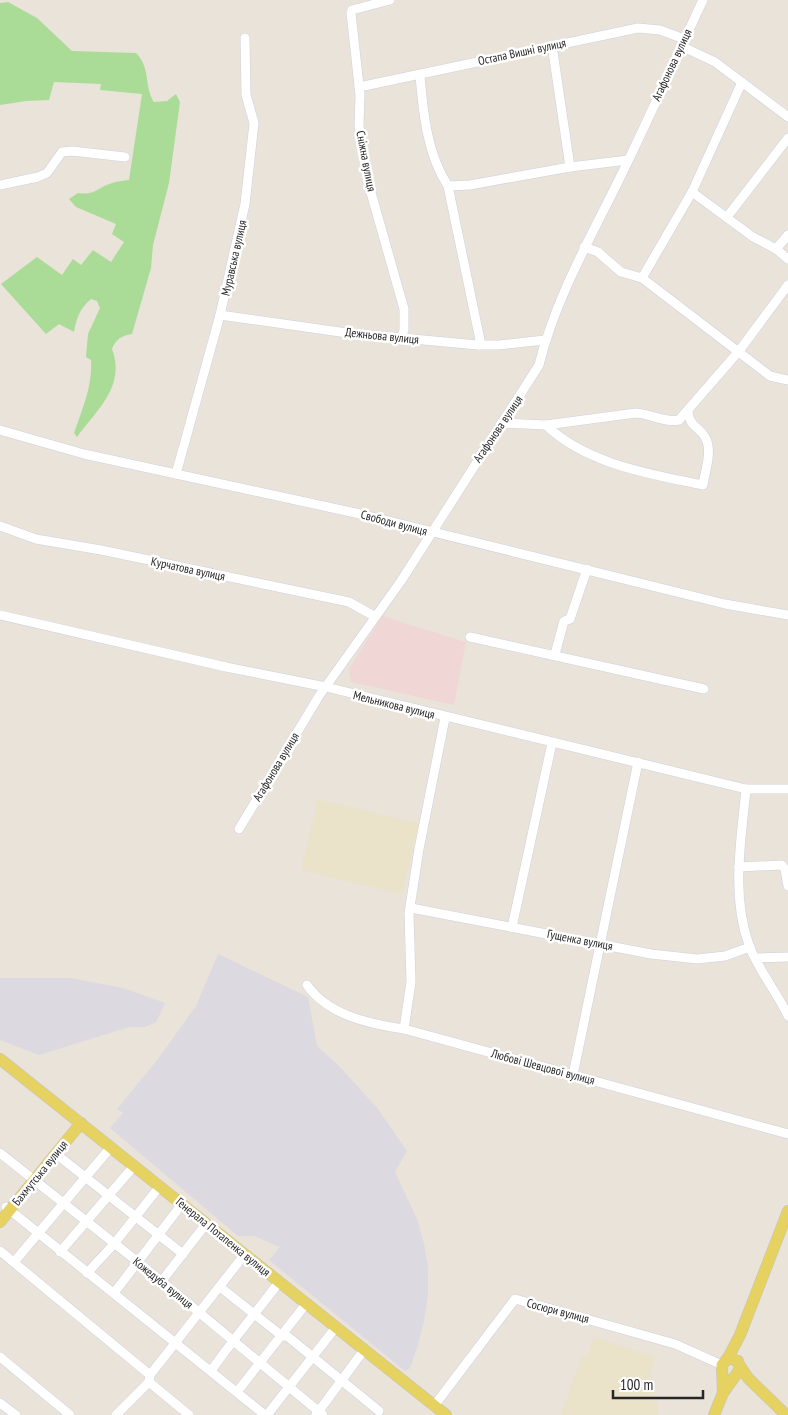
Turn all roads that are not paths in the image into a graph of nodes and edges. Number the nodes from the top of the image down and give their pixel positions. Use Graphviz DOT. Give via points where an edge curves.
graph roads {
  1 [pos="390,0"];
  2 [pos="703,0"];
  3 [pos="245,38"];
  4 [pos="682,42"];
  5 [pos="552,45"];
  6 [pos="420,75"];
  7 [pos="742,82"];
  8 [pos="359,86"];
  9 [pos="788,117"];
  10 [pos="788,138"];
  11 [pos="125,157"];
  12 [pos="628,160"];
  13 [pos="570,167"];
  14 [pos="0,184"];
  15 [pos="448,186"];
  16 [pos="692,192"];
  17 [pos="726,217"];
  18 [pos="788,235"];
  19 [pos="584,247"];
  20 [pos="776,249"];
  21 [pos="788,258"];
  22 [pos="642,278"];
  23 [pos="788,285"];
  24 [pos="220,316"];
  25 [pos="401,338"];
  26 [pos="545,340"];
  27 [pos="478,345"];
  28 [pos="739,350"];
  29 [pos="788,380"];
  30 [pos="688,412"];
  31 [pos="501,423"];
  32 [pos="546,425"];
  33 [pos="0,430"];
  34 [pos="176,474"];
  35 [pos="0,526"];
  36 [pos="432,533"];
  37 [pos="587,569"];
  38 [pos="0,615"];
  39 [pos="788,615"];
  40 [pos="374,616"];
  41 [pos="470,637"];
  42 [pos="555,654"];
  43 [pos="326,688"];
  44 [pos="704,689"];
  45 [pos="445,718"];
  46 [pos="552,743"];
  47 [pos="638,762"];
  48 [pos="746,789"];
  49 [pos="788,789"];
  50 [pos="239,829"];
  51 [pos="739,867"];
  52 [pos="788,886"];
  53 [pos="411,908"];
  54 [pos="512,927"];
  55 [pos="601,944"];
  56 [pos="750,947"];
  57 [pos="788,957"];
  58 [pos="756,958"];
  59 [pos="307,985"];
  60 [pos="788,1016"];
  61 [pos="404,1029"];
  62 [pos="0,1059"];
  63 [pos="573,1075"];
  64 [pos="80,1123"];
  65 [pos="788,1134"];
  66 [pos="111,1147"];
  67 [pos="0,1153"];
  68 [pos="56,1154"];
  69 [pos="134,1166"];
  70 [pos="86,1178"];
  71 [pos="34,1181"];
  72 [pos="160,1186"];
  73 [pos="109,1196"];
  74 [pos="63,1204"];
  75 [pos="182,1204"];
  76 [pos="8,1208"];
  77 [pos="788,1211"];
  78 [pos="136,1216"];
  79 [pos="0,1222"];
  80 [pos="87,1222"];
  81 [pos="206,1224"];
  82 [pos="39,1233"];
  83 [pos="158,1236"];
  84 [pos="114,1244"];
  85 [pos="0,1251"];
  86 [pos="60,1252"];
  87 [pos="182,1254"];
  88 [pos="244,1254"];
  89 [pos="14,1262"];
  90 [pos="138,1262"];
  91 [pos="86,1273"];
  92 [pos="161,1282"];
  93 [pos="279,1282"];
  94 [pos="220,1287"];
  95 [pos="114,1294"];
  96 [pos="306,1304"];
  97 [pos="198,1312"];
  98 [pos="255,1314"];
  99 [pos="336,1327"];
  100 [pos="740,1335"];
  101 [pos="282,1336"];
  102 [pos="232,1340"];
  103 [pos="176,1343"];
  104 [pos="364,1350"];
  105 [pos="0,1357"];
  106 [pos="311,1357"];
  107 [pos="260,1363"];
  108 [pos="724,1364"];
  109 [pos="740,1365"];
  110 [pos="211,1370"];
  111 [pos="733,1376"];
  112 [pos="149,1378"];
  113 [pos="341,1381"];
  114 [pos="289,1387"];
  115 [pos="237,1392"];
  116 [pos="723,1393"];
  117 [pos="0,1402"];
  118 [pos="436,1403"];
  119 [pos="379,1411"];
  120 [pos="319,1414"];
  121 [pos="16,1415"];
  122 [pos="70,1415"];
  123 [pos="116,1415"];
  124 [pos="189,1415"];
  125 [pos="266,1415"];
  126 [pos="446,1415"];
  127 [pos="714,1415"];
  128 [pos="786,1415"];
  1 -- 8 [label="street, Сніжна вулиця" via="352,10"];
  2 -- 4 [label="street, Агафонова вулиця"];
  3 -- 24 [label="street, Муравська вулиця" via="246,95 254,124 246,204"];
  4 -- 5 [label="street, Остапа Вишні вулиця" via="660,30 638,28"];
  4 -- 7 [label="street, Остапа Вишні вулиця"];
  4 -- 12 [label="street, Агафонова вулиця"];
  5 -- 6 [label="street, Остапа Вишні вулиця"];
  5 -- 13 [label="street"];
  6 -- 8 [label="street, Остапа Вишні вулиця"];
  6 -- 15 [label="street" via="424,121 442,177"];
  7 -- 9 [label="street, Остапа Вишні вулиця"];
  7 -- 16 [label="street"];
  8 -- 25 [label="street, Сніжна вулиця" via="359,126 366,173 404,309"];
  10 -- 17 [label="street"];
  11 -- 14 [label="street" via="62,152 38,178"];
  12 -- 13 [label="street"];
  12 -- 19 [label="street, Агафонова вулиця"];
  13 -- 15 [label="street"];
  15 -- 27 [label="street" via="480,340"];
  16 -- 17 [label="street"];
  16 -- 22 [label="street"];
  17 -- 20 [label="street"];
  18 -- 20 [label="street"];
  19 -- 22 [label="street" via="598,252 621,272"];
  19 -- 26 [label="street, Агафонова вулиця"];
  20 -- 21 [label="street"];
  22 -- 28 [label="street"];
  23 -- 28 [label="street"];
  24 -- 25 [label="street, Дежньова вулиця"];
  24 -- 34 [label="street, Муравська вулиця"];
  25 -- 27 [label="street, Дежньова вулиця"];
  26 -- 27 [label="street, Дежньова вулиця"];
  26 -- 31 [label="street, Агафонова вулиця" via="539,365"];
  28 -- 29 [label="street" via="770,376"];
  28 -- 30 [label="street"];
  30 -- 32 [label="street" via="673,421 636,414"];
  30 -- 32 [label="street" via="690,422 702,433 708,445 703,485 614,463 559,438"];
  31 -- 32 [label="street"];
  31 -- 36 [label="street, Агафонова вулиця"];
  33 -- 34 [label="street, Свободи вулиця" via="84,454"];
  34 -- 36 [label="street, Свободи вулиця"];
  35 -- 40 [label="street, Курчатова вулиця" via="36,539 349,602"];
  36 -- 37 [label="street, Свободи вулиця"];
  36 -- 40 [label="street, Агафонова вулиця"];
  37 -- 39 [label="street, Свободи вулиця" via="725,604"];
  37 -- 42 [label="street" via="570,619 564,621"];
  38 -- 43 [label="street, Мельникова вулиця"];
  40 -- 43 [label="street, Агафонова вулиця"];
  41 -- 42 [label="street"];
  42 -- 44 [label="street"];
  43 -- 45 [label="street, Мельникова вулиця"];
  43 -- 50 [label="street, Агафонова вулиця" via="318,696"];
  45 -- 46 [label="street, Мельникова вулиця"];
  45 -- 53 [label="street" via="419,849"];
  46 -- 47 [label="street, Мельникова вулиця"];
  46 -- 54 [label="street"];
  47 -- 48 [label="street, Мельникова вулиця"];
  47 -- 55 [label="street"];
  48 -- 49 [label="street, Мельникова вулиця"];
  48 -- 51 [label="street"];
  51 -- 52 [label="street" via="782,864"];
  51 -- 56 [label="street" via="738,903"];
  53 -- 54 [label="street, Гущенка вулиця"];
  53 -- 61 [label="street" via="411,982"];
  54 -- 55 [label="street, Гущенка вулиця"];
  55 -- 56 [label="street, Гущенка вулиця" via="698,959 725,956"];
  55 -- 63 [label="street"];
  56 -- 58 [label="street"];
  57 -- 58 [label="street"];
  58 -- 60 [label="street"];
  59 -- 61 [label="street, Любові Шевцової вулиця" via="315,997 337,1011 377,1025"];
  61 -- 63 [label="street, Любові Шевцової вулиця"];
  62 -- 64 [label="main road, Генерала Потапенка вулиця"];
  63 -- 65 [label="street, Любові Шевцової вулиця"];
  64 -- 66 [label="main road, Генерала Потапенка вулиця"];
  64 -- 68 [label="main road, Бахмутська вулиця"];
  66 -- 69 [label="main road, Генерала Потапенка вулиця"];
  66 -- 70 [label="street"];
  67 -- 71 [label="street, Кожедуба вулиця"];
  68 -- 70 [label="street"];
  68 -- 71 [label="main road, Бахмутська вулиця"];
  69 -- 72 [label="main road, Генерала Потапенка вулиця"];
  69 -- 73 [label="street"];
  70 -- 73 [label="street"];
  70 -- 74 [label="street"];
  71 -- 74 [label="street, Кожедуба вулиця"];
  71 -- 76 [label="main road, Бахмутська вулиця"];
  72 -- 75 [label="main road, Генерала Потапенка вулиця"];
  72 -- 78 [label="street"];
  73 -- 78 [label="street"];
  73 -- 80 [label="street"];
  74 -- 80 [label="street, Кожедуба вулиця"];
  74 -- 82 [label="street"];
  75 -- 81 [label="main road, Генерала Потапенка вулиця"];
  75 -- 83 [label="street"];
  76 -- 79 [label="main road, Бахмутська вулиця"];
  76 -- 82 [label="street"];
  77 -- 100 [label="main road"];
  78 -- 83 [label="street"];
  78 -- 84 [label="street"];
  80 -- 84 [label="street, Кожедуба вулиця"];
  80 -- 86 [label="street"];
  81 -- 87 [label="street"];
  81 -- 88 [label="main road, Генерала Потапенка вулиця"];
  82 -- 86 [label="street"];
  82 -- 89 [label="street"];
  83 -- 87 [label="street"];
  83 -- 90 [label="street"];
  84 -- 90 [label="street, Кожедуба вулиця"];
  84 -- 91 [label="street"];
  85 -- 89 [label="street"];
  86 -- 91 [label="street"];
  87 -- 92 [label="street"];
  88 -- 93 [label="main road, Генерала Потапенка вулиця"];
  88 -- 94 [label="street"];
  89 -- 112 [label="street"];
  90 -- 92 [label="street, Кожедуба вулиця"];
  90 -- 95 [label="street"];
  91 -- 95 [label="street"];
  92 -- 97 [label="street, Кожедуба вулиця"];
  93 -- 96 [label="main road, Генерала Потапенка вулиця"];
  93 -- 98 [label="street"];
  94 -- 97 [label="street"];
  94 -- 98 [label="street"];
  95 -- 103 [label="street"];
  96 -- 99 [label="main road, Генерала Потапенка вулиця"];
  96 -- 101 [label="street"];
  97 -- 102 [label="street, Кожедуба вулиця"];
  97 -- 103 [label="street"];
  98 -- 101 [label="street"];
  98 -- 102 [label="street"];
  99 -- 104 [label="main road, Генерала Потапенка вулиця"];
  99 -- 106 [label="street"];
  100 -- 108 [label="main road"];
  100 -- 109 [label="main road"];
  101 -- 106 [label="street" via="287,1336"];
  101 -- 107 [label="street"];
  102 -- 107 [label="street, Кожедуба вулиця"];
  102 -- 110 [label="street"];
  103 -- 110 [label="street"];
  103 -- 112 [label="street"];
  104 -- 113 [label="street"];
  104 -- 118 [label="main road, Генерала Потапенка вулиця"];
  105 -- 122 [label="street"];
  106 -- 113 [label="street"];
  106 -- 114 [label="street"];
  107 -- 114 [label="street, Кожедуба вулиця"];
  107 -- 115 [label="street"];
  108 -- 109 [label="main road" via="735,1359"];
  108 -- 111 [label="main road" via="725,1375"];
  108 -- 116 [label="main road"];
  108 -- 118 [label="street, Сосюри вулиця" via="675,1344 515,1299"];
  109 -- 111 [label="main road" via="738,1374"];
  109 -- 128 [label="main road" via="748,1378"];
  110 -- 115 [label="street"];
  111 -- 116 [label="main road"];
  112 -- 123 [label="street"];
  112 -- 124 [label="street"];
  113 -- 119 [label="street"];
  113 -- 120 [label="street"];
  114 -- 120 [label="street, Кожедуба вулиця"];
  114 -- 125 [label="street"];
  115 -- 125 [label="street"];
  116 -- 127 [label="main road"];
  117 -- 121 [label="street"];
  118 -- 126 [label="main road, Генерала Потапенка вулиця"];
}
